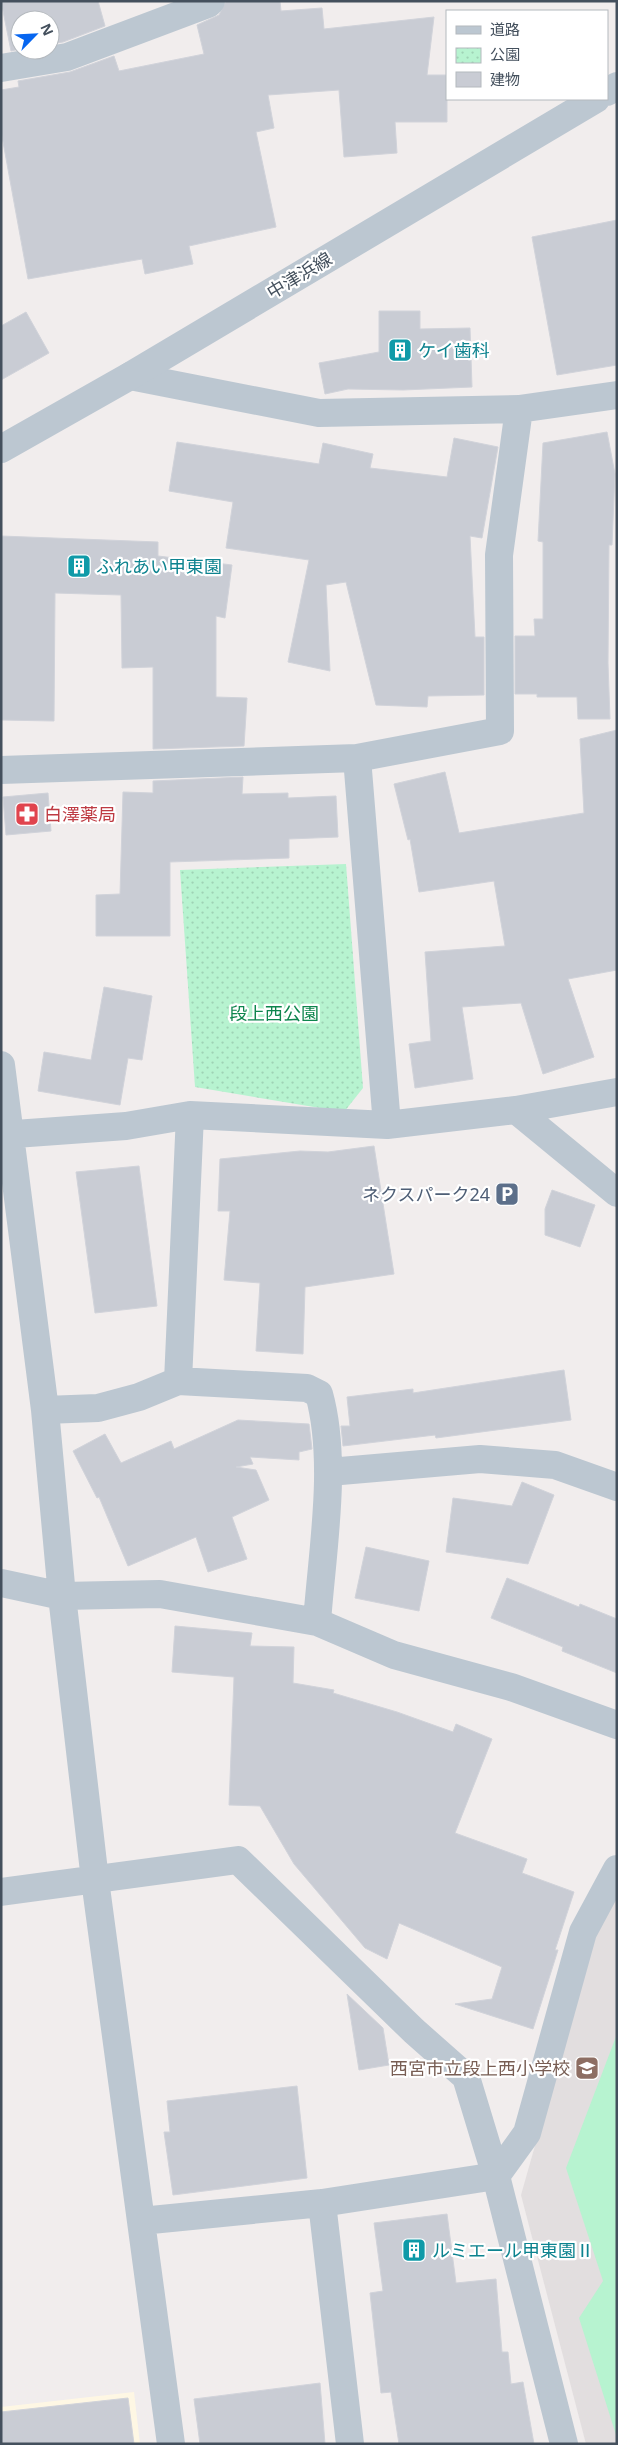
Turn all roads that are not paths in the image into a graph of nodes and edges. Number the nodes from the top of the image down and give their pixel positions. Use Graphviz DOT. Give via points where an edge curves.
graph roads {
  1 [pos="210,1"];
  2 [pos="1,68"];
  3 [pos="594,100"];
  4 [pos="130,376"];
  5 [pos="617,395"];
  6 [pos="519,409"];
  7 [pos="1,449"];
  8 [pos="357,758"];
  9 [pos="1,770"];
  10 [pos="1,1065"];
  11 [pos="617,1092"];
  12 [pos="516,1110"];
  13 [pos="190,1115"];
  14 [pos="387,1125"];
  15 [pos="6,1134"];
  16 [pos="617,1193"];
  17 [pos="178,1381"];
  18 [pos="45,1410"];
  19 [pos="328,1472"];
  20 [pos="617,1487"];
  21 [pos="1,1583"];
  22 [pos="62,1596"];
  23 [pos="317,1622"];
  24 [pos="617,1725"];
  25 [pos="617,1869"];
  26 [pos="94,1880"];
  27 [pos="1,1892"];
  28 [pos="496,2176"];
  29 [pos="322,2203"];
  30 [pos="141,2221"];
  31 [pos="170,2444"];
  32 [pos="350,2444"];
  33 [pos="564,2444"];
  1 -- 2 [label="street" via="67,57"];
  3 -- 4 [label="street, 中津浜線"];
  4 -- 6 [label="street" via="319,413"];
  4 -- 7 [label="street, 中津浜線"];
  5 -- 6 [label="street"];
  6 -- 8 [label="street" via="499,555 500,731"];
  8 -- 9 [label="street"];
  8 -- 14 [label="street"];
  10 -- 15 [label="street"];
  11 -- 12 [label="street"];
  12 -- 14 [label="street"];
  12 -- 16 [label="street"];
  13 -- 14 [label="street"];
  13 -- 15 [label="street" via="126,1126"];
  13 -- 17 [label="street"];
  15 -- 18 [label="street"];
  17 -- 18 [label="street" via="139,1398 98,1408"];
  17 -- 19 [label="street" via="307,1388 319,1394"];
  18 -- 22 [label="street"];
  19 -- 20 [label="street" via="480,1459 555,1465"];
  19 -- 23 [label="street"];
  21 -- 22 [label="street"];
  22 -- 23 [label="street" via="160,1594"];
  22 -- 26 [label="street"];
  23 -- 24 [label="street" via="394,1655 511,1687"];
  25 -- 28 [label="street" via="583,1932 527,2133"];
  26 -- 27 [label="street"];
  26 -- 28 [label="street" via="238,1860 414,2031 466,2076"];
  26 -- 30 [label="street"];
  28 -- 29 [label="street"];
  28 -- 33 [label="street"];
  29 -- 30 [label="street"];
  29 -- 32 [label="street"];
  30 -- 31 [label="street"];
}
